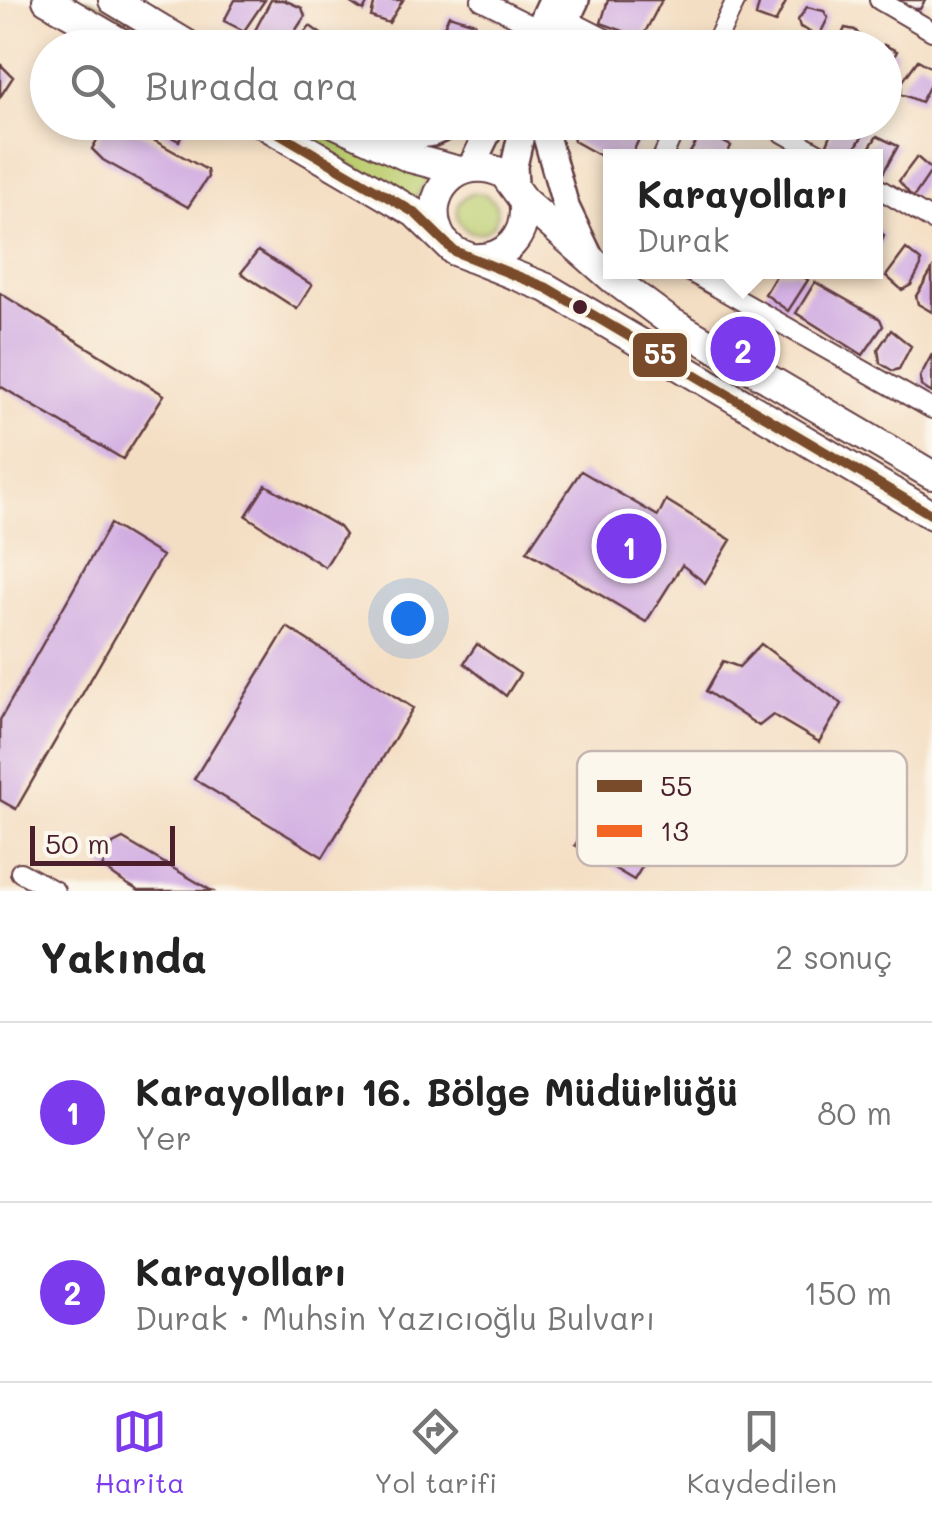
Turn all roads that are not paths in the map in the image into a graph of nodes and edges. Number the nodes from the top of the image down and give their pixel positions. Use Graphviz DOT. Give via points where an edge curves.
graph roads {
  1 [pos="48,0"];
  2 [pos="113,0"];
  3 [pos="481,0"];
  4 [pos="736,0"];
  5 [pos="879,0"];
  6 [pos="565,6"];
  7 [pos="99,30"];
  8 [pos="163,30"];
  9 [pos="524,30"];
  10 [pos="548,30"];
  11 [pos="599,30"];
  12 [pos="722,30"];
  13 [pos="932,31"];
  14 [pos="291,140"];
  15 [pos="369,140"];
  16 [pos="392,140"];
  17 [pos="483,140"];
  18 [pos="520,140"];
  19 [pos="547,140"];
  20 [pos="375,143"];
  21 [pos="465,170"];
  22 [pos="883,191"];
  23 [pos="519,192"];
  24 [pos="932,220"];
  25 [pos="442,239"];
  26 [pos="469,257"];
  27 [pos="592,262"];
  28 [pos="603,270"];
  29 [pos="614,279"];
  30 [pos="702,279"];
  31 [pos="932,408"];
  32 [pos="932,475"];
  33 [pos="932,515"];
  34 [pos="20,872"];
  35 [pos="55,891"];
  1 -- 7 [label="main road"];
  2 -- 8 [label="main road"];
  3 -- 9 [label="street"];
  4 -- 12 [label="street"];
  5 -- 13 [label="street"];
  6 -- 10 [label="main road"];
  6 -- 11 [label="street"];
  14 -- 25 [label="main road" via="416,212"];
  15 -- 20 [label="main road"];
  16 -- 20 [label="main road"];
  17 -- 21 [label="main road"];
  18 -- 23 [label="main road" via="514,166"];
  19 -- 27 [label="main road" via="566,207"];
  20 -- 21 [label="main road" via="439,168"];
  21 -- 23 [label="main road" via="495,170"];
  21 -- 25 [label="main road" via="444,184 435,203"];
  22 -- 24 [label="street"];
  23 -- 26 [label="main road" via="523,226 512,244 495,256"];
  23 -- 27 [label="main road"];
  25 -- 26 [label="main road"];
  26 -- 33 [label="main road" via="546,288"];
  27 -- 28 [label="main road"];
  29 -- 32 [label="main road" via="668,320"];
  30 -- 31 [label="street"];
  34 -- 35 [label="street"];
}
